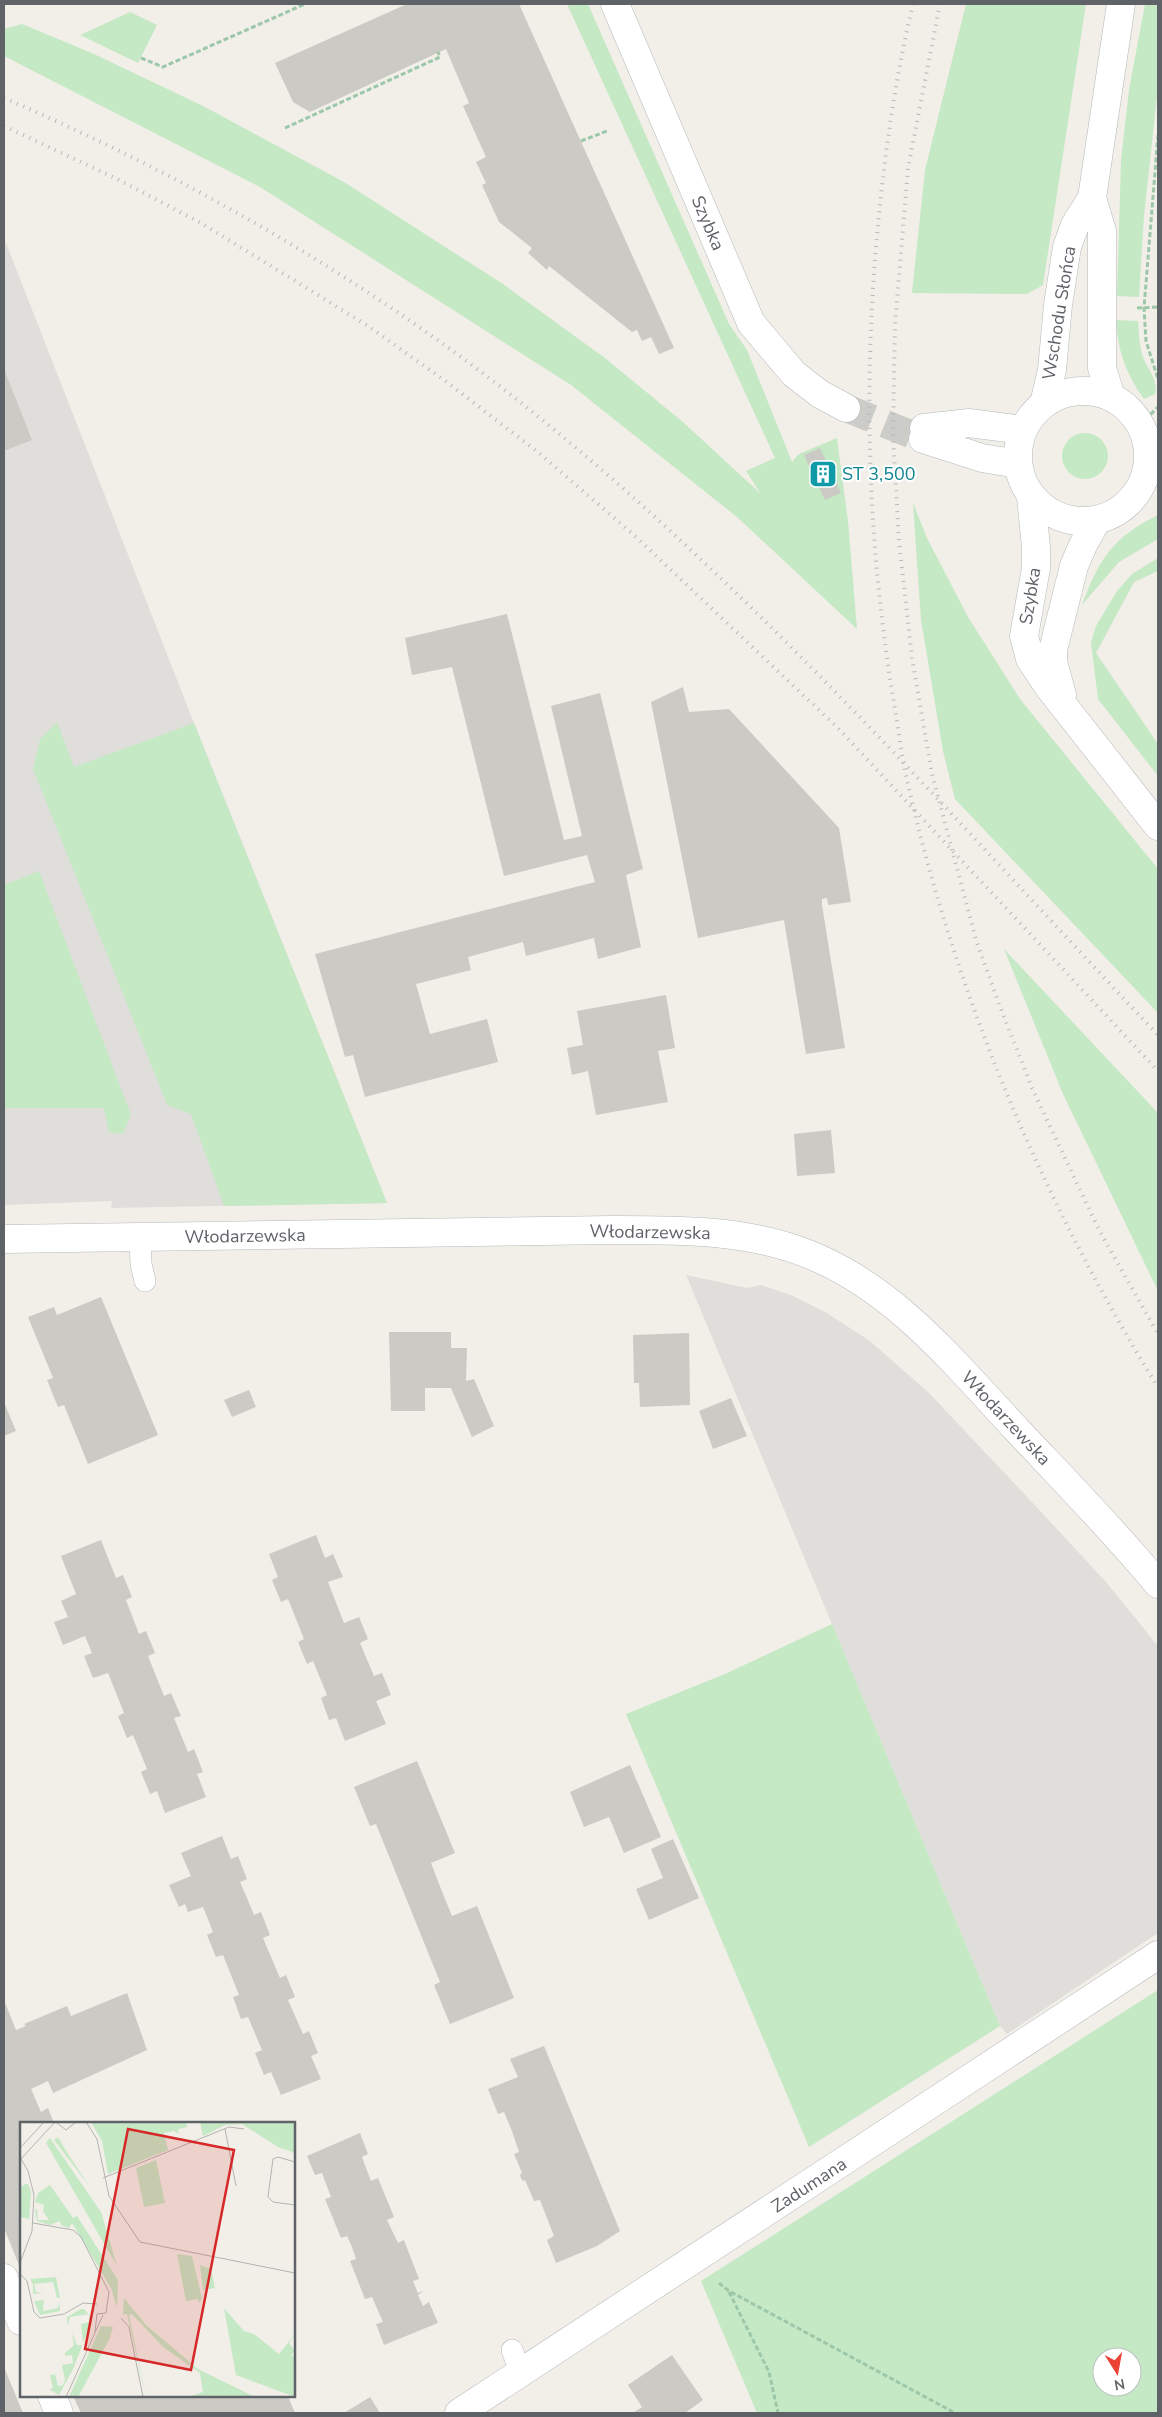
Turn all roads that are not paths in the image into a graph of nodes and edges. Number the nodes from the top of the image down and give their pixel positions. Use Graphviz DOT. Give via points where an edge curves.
graph roads {
  1 [pos="615,4"];
  2 [pos="1122,4"];
  3 [pos="1092,198"];
  4 [pos="1111,397"];
  5 [pos="1044,404"];
  6 [pos="846,408"];
  7 [pos="1022,430"];
  8 [pos="1151,431"];
  9 [pos="1018,464"];
  10 [pos="1158,495"];
  11 [pos="1031,497"];
  12 [pos="1132,500"];
  13 [pos="1097,520"];
  14 [pos="1069,712"];
  15 [pos="1158,826"];
  16 [pos="140,1237"];
  17 [pos="4,1239"];
  18 [pos="145,1281"];
  19 [pos="1158,1584"];
  20 [pos="1158,1955"];
  21 [pos="4,2278"];
  22 [pos="20,2318"];
  23 [pos="52,2397"];
  24 [pos="59,2413"];
  25 [pos="459,2413"];
  1 -- 6 [label="street, Szybka" via="751,323 794,374 820,394"];
  2 -- 3 [label="street, Wschodu Słońca"];
  3 -- 4 [label="street, Wschodu Słońca" via="1102,231 1102,368"];
  3 -- 5 [label="street, Wschodu Słońca" via="1075,225 1067,247 1052,370"];
  4 -- 5 [label="street" via="1092,391 1075,391"];
  4 -- 8 [label="street"];
  5 -- 7 [label="street" via="1031,415"];
  7 -- 9 [label="street"];
  7 -- 9 [label="street" via="969,424 923,434 982,458"];
  8 -- 12 [label="street" via="1143,483"];
  9 -- 11 [label="street" via="1022,482"];
  10 -- 12 [label="street"];
  11 -- 13 [label="street" via="1044,510 1060,518"];
  11 -- 14 [label="street, Szybka" via="1036,568 1024,636 1030,660"];
  12 -- 13 [label="street"];
  13 -- 14 [label="street, Szybka" via="1074,566 1052,650 1059,686"];
  14 -- 15 [label="street, Szybka"];
  16 -- 17 [label="street, Włodarzewska"];
  16 -- 18 [label="lane"];
  16 -- 19 [label="street, Włodarzewska" via="678,1230 759,1239 809,1254 858,1280 937,1345 1088,1504"];
  20 -- 25 [label="street, Zadumana" via="694,2261 516,2362"];
  21 -- 22 [label="street"];
  23 -- 24 [label="street"];
}
